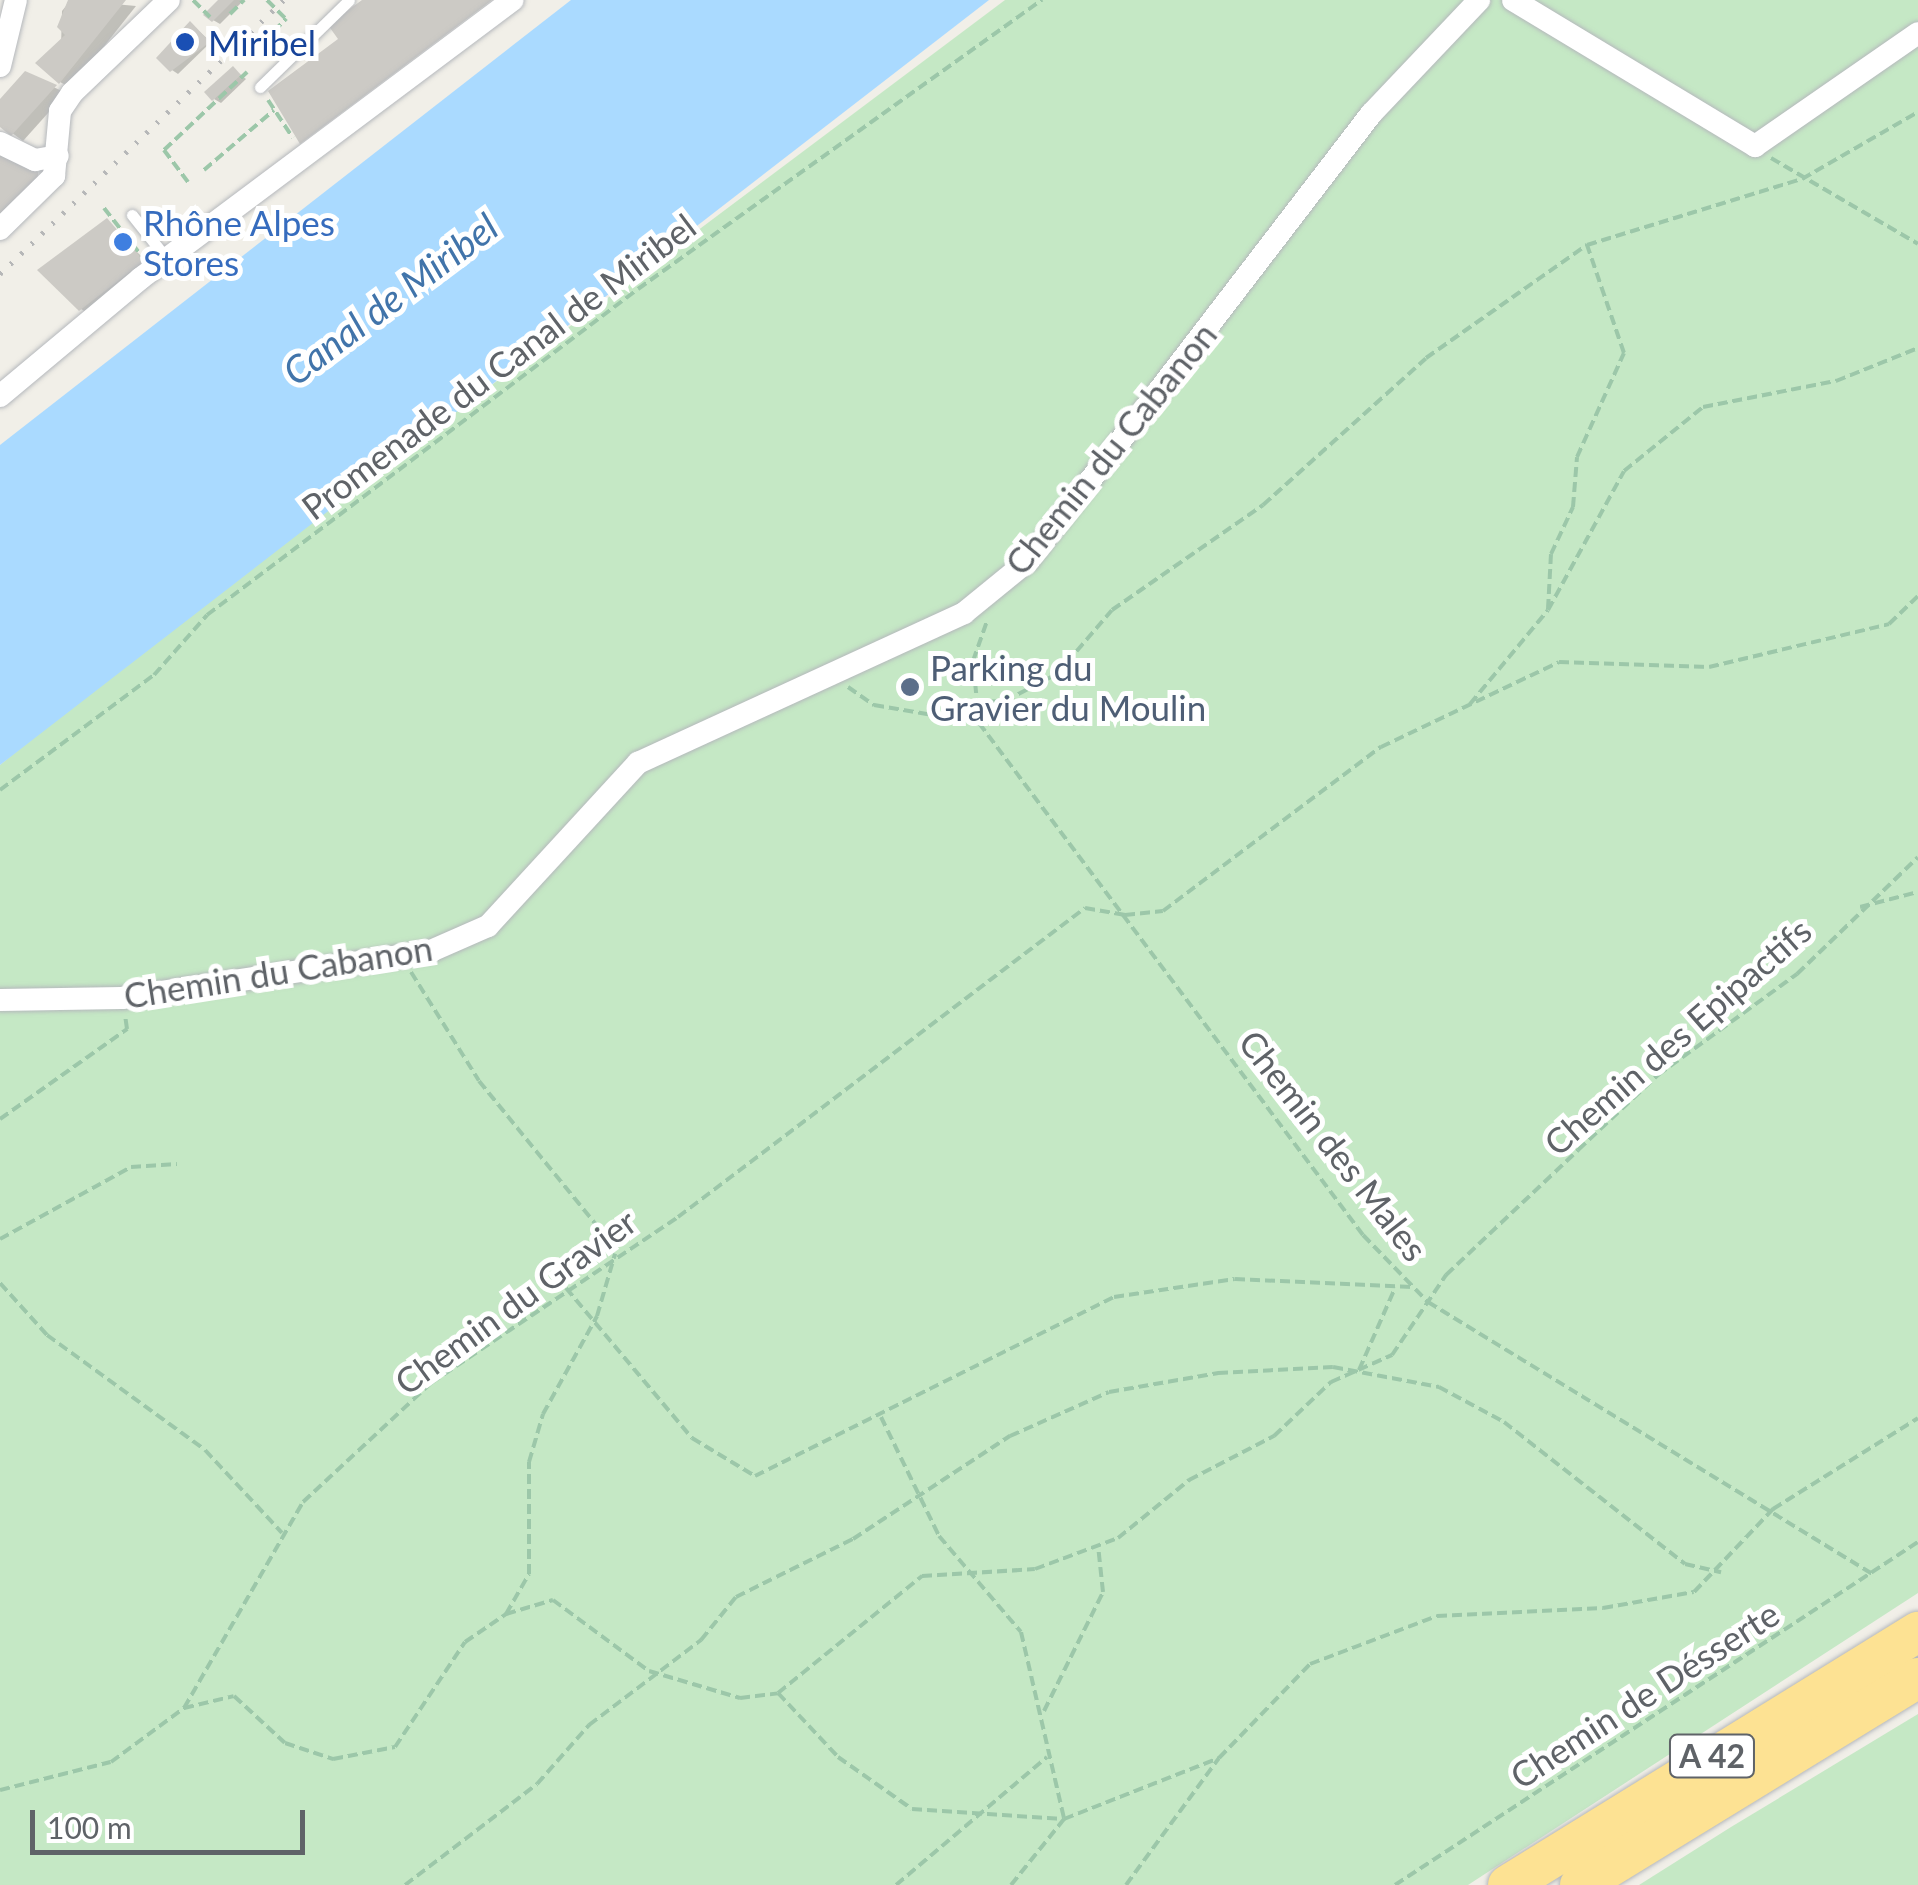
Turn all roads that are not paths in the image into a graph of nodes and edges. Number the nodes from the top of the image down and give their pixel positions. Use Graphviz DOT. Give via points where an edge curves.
graph roads {
  1 [pos="14,0"];
  2 [pos="168,0"];
  3 [pos="349,0"];
  4 [pos="512,0"];
  5 [pos="1479,0"];
  6 [pos="1513,0"];
  7 [pos="0,18"];
  8 [pos="1918,33"];
  9 [pos="0,66"];
  10 [pos="260,87"];
  11 [pos="0,143"];
  12 [pos="58,156"];
  13 [pos="132,214"];
  14 [pos="0,229"];
  15 [pos="157,261"];
  16 [pos="0,396"];
  17 [pos="0,1000"];
  18 [pos="1918,1632"];
  19 [pos="1918,1678"];
  20 [pos="1508,1885"];
  21 [pos="1580,1885"];
  1 -- 7 [label="street"];
  1 -- 9 [label="street"];
  2 -- 12 [label="street" via="72,92 60,111"];
  3 -- 10 [label="lane"];
  4 -- 15 [label="street"];
  5 -- 17 [label="street, Chemin du Cabanon" via="1372,114 1029,560 964,613 638,763 592,802 488,926 401,956 122,998"];
  6 -- 8 [label="street" via="1755,146"];
  11 -- 12 [label="street" via="35,160"];
  12 -- 14 [label="street" via="54,176"];
  13 -- 15 [label="lane"];
  15 -- 16 [label="street"];
  18 -- 20 [label="highway, A 42"];
  19 -- 21 [label="highway, A 42"];
}
